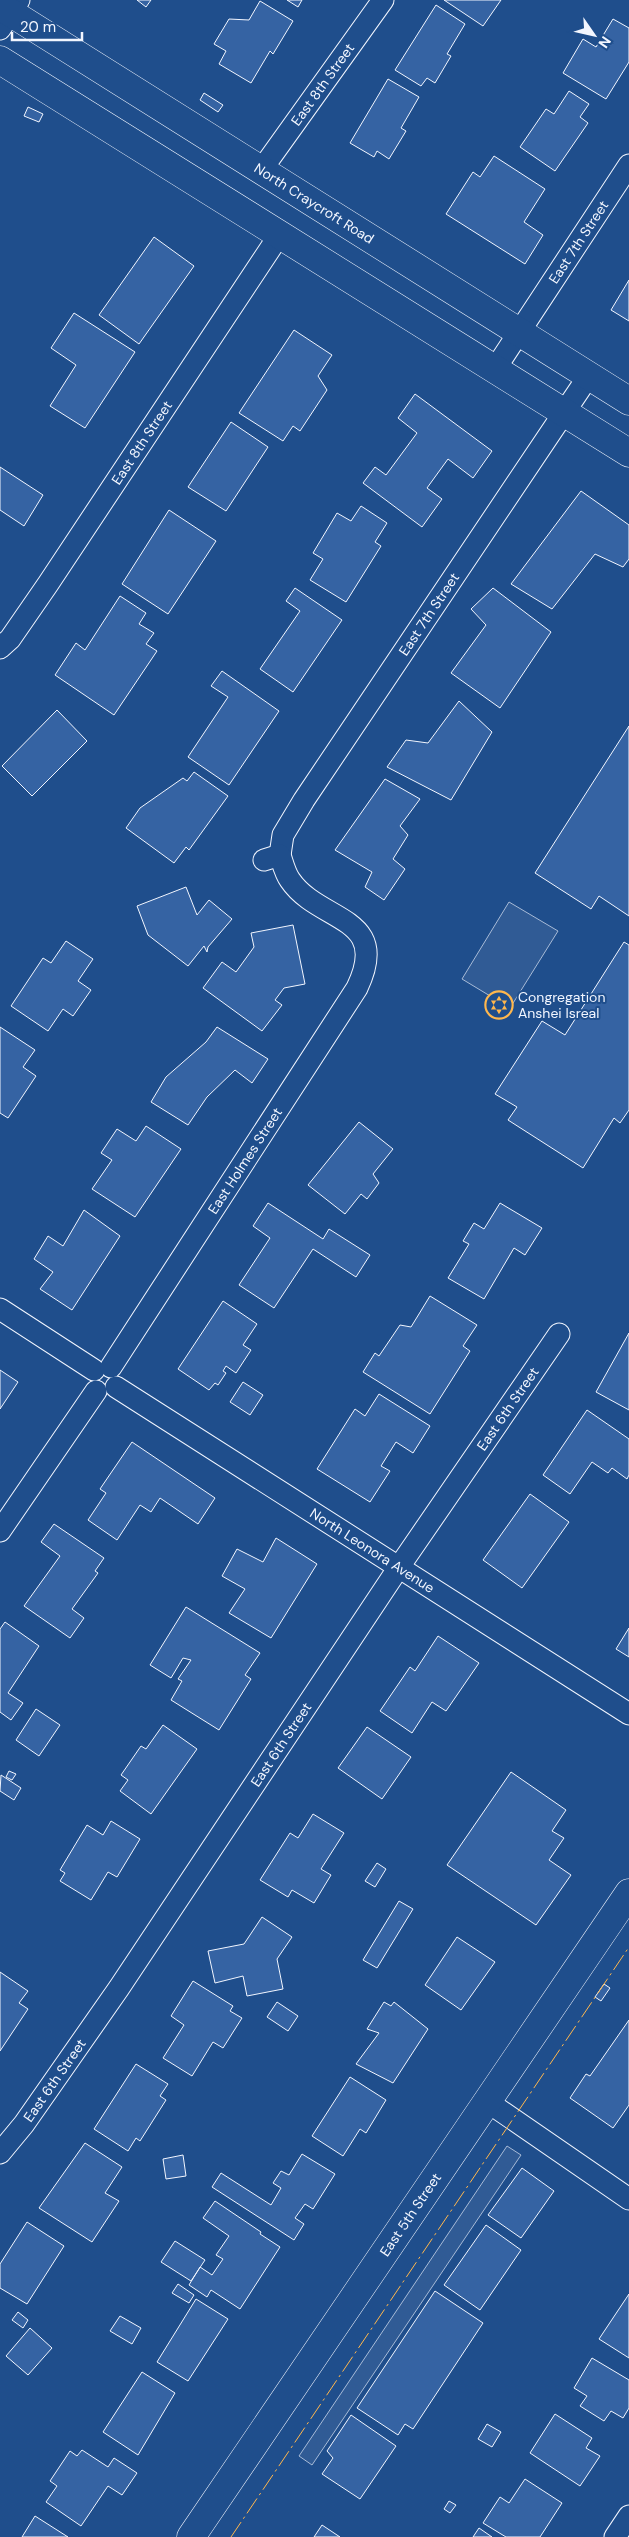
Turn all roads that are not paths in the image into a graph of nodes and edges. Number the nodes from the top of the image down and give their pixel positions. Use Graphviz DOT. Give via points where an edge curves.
graph roads {
  1 [pos="383,0"];
  2 [pos="8,12"];
  3 [pos="0,60"];
  4 [pos="629,165"];
  5 [pos="262,169"];
  6 [pos="280,234"];
  7 [pos="520,333"];
  8 [pos="495,369"];
  9 [pos="588,377"];
  10 [pos="629,401"];
  11 [pos="563,413"];
  12 [pos="629,453"];
  13 [pos="0,648"];
  14 [pos="367,950"];
  15 [pos="0,1309"];
  16 [pos="559,1334"];
  17 [pos="104,1379"];
  18 [pos="0,1531"];
  19 [pos="399,1567"];
  20 [pos="629,1714"];
  21 [pos="629,1893"];
  22 [pos="488,2102"];
  23 [pos="0,2153"];
  24 [pos="629,2199"];
  25 [pos="629,2516"];
  26 [pos="191,2537"];
  27 [pos="615,2537"];
  1 -- 5 [label="street, East 8th Street"];
  2 -- 5 [label="main road, North Craycroft Road"];
  3 -- 6 [label="main road"];
  4 -- 7 [label="street, East 7th Street"];
  5 -- 7 [label="main road, North Craycroft Road"];
  6 -- 8 [label="main road"];
  6 -- 13 [label="street, East 8th Street" via="48,584 10,639"];
  7 -- 8 [label="street, East 7th Street"];
  7 -- 9 [label="main road, North Craycroft Road"];
  8 -- 11 [label="main road"];
  9 -- 10 [label="main road, North Craycroft Road"];
  9 -- 11 [label="street, East 7th Street"];
  11 -- 12 [label="main road"];
  11 -- 14 [label="street, East 7th Street" via="304,800 272,858 304,894 355,927"];
  14 -- 17 [label="street, East Holmes Street" via="366,969 357,988"];
  15 -- 17 [label="street, North Leonora Avenue"];
  16 -- 19 [label="street, East 6th Street"];
  17 -- 18 [label="street, East Holmes Street"];
  17 -- 19 [label="street, North Leonora Avenue"];
  19 -- 20 [label="street, North Leonora Avenue"];
  19 -- 23 [label="street, East 6th Street" via="120,1988"];
  21 -- 22 [label="main road, East 5th Street"];
  22 -- 24 [label="street"];
  22 -- 26 [label="main road, East 5th Street"];
  25 -- 27 [label="street"];
}
